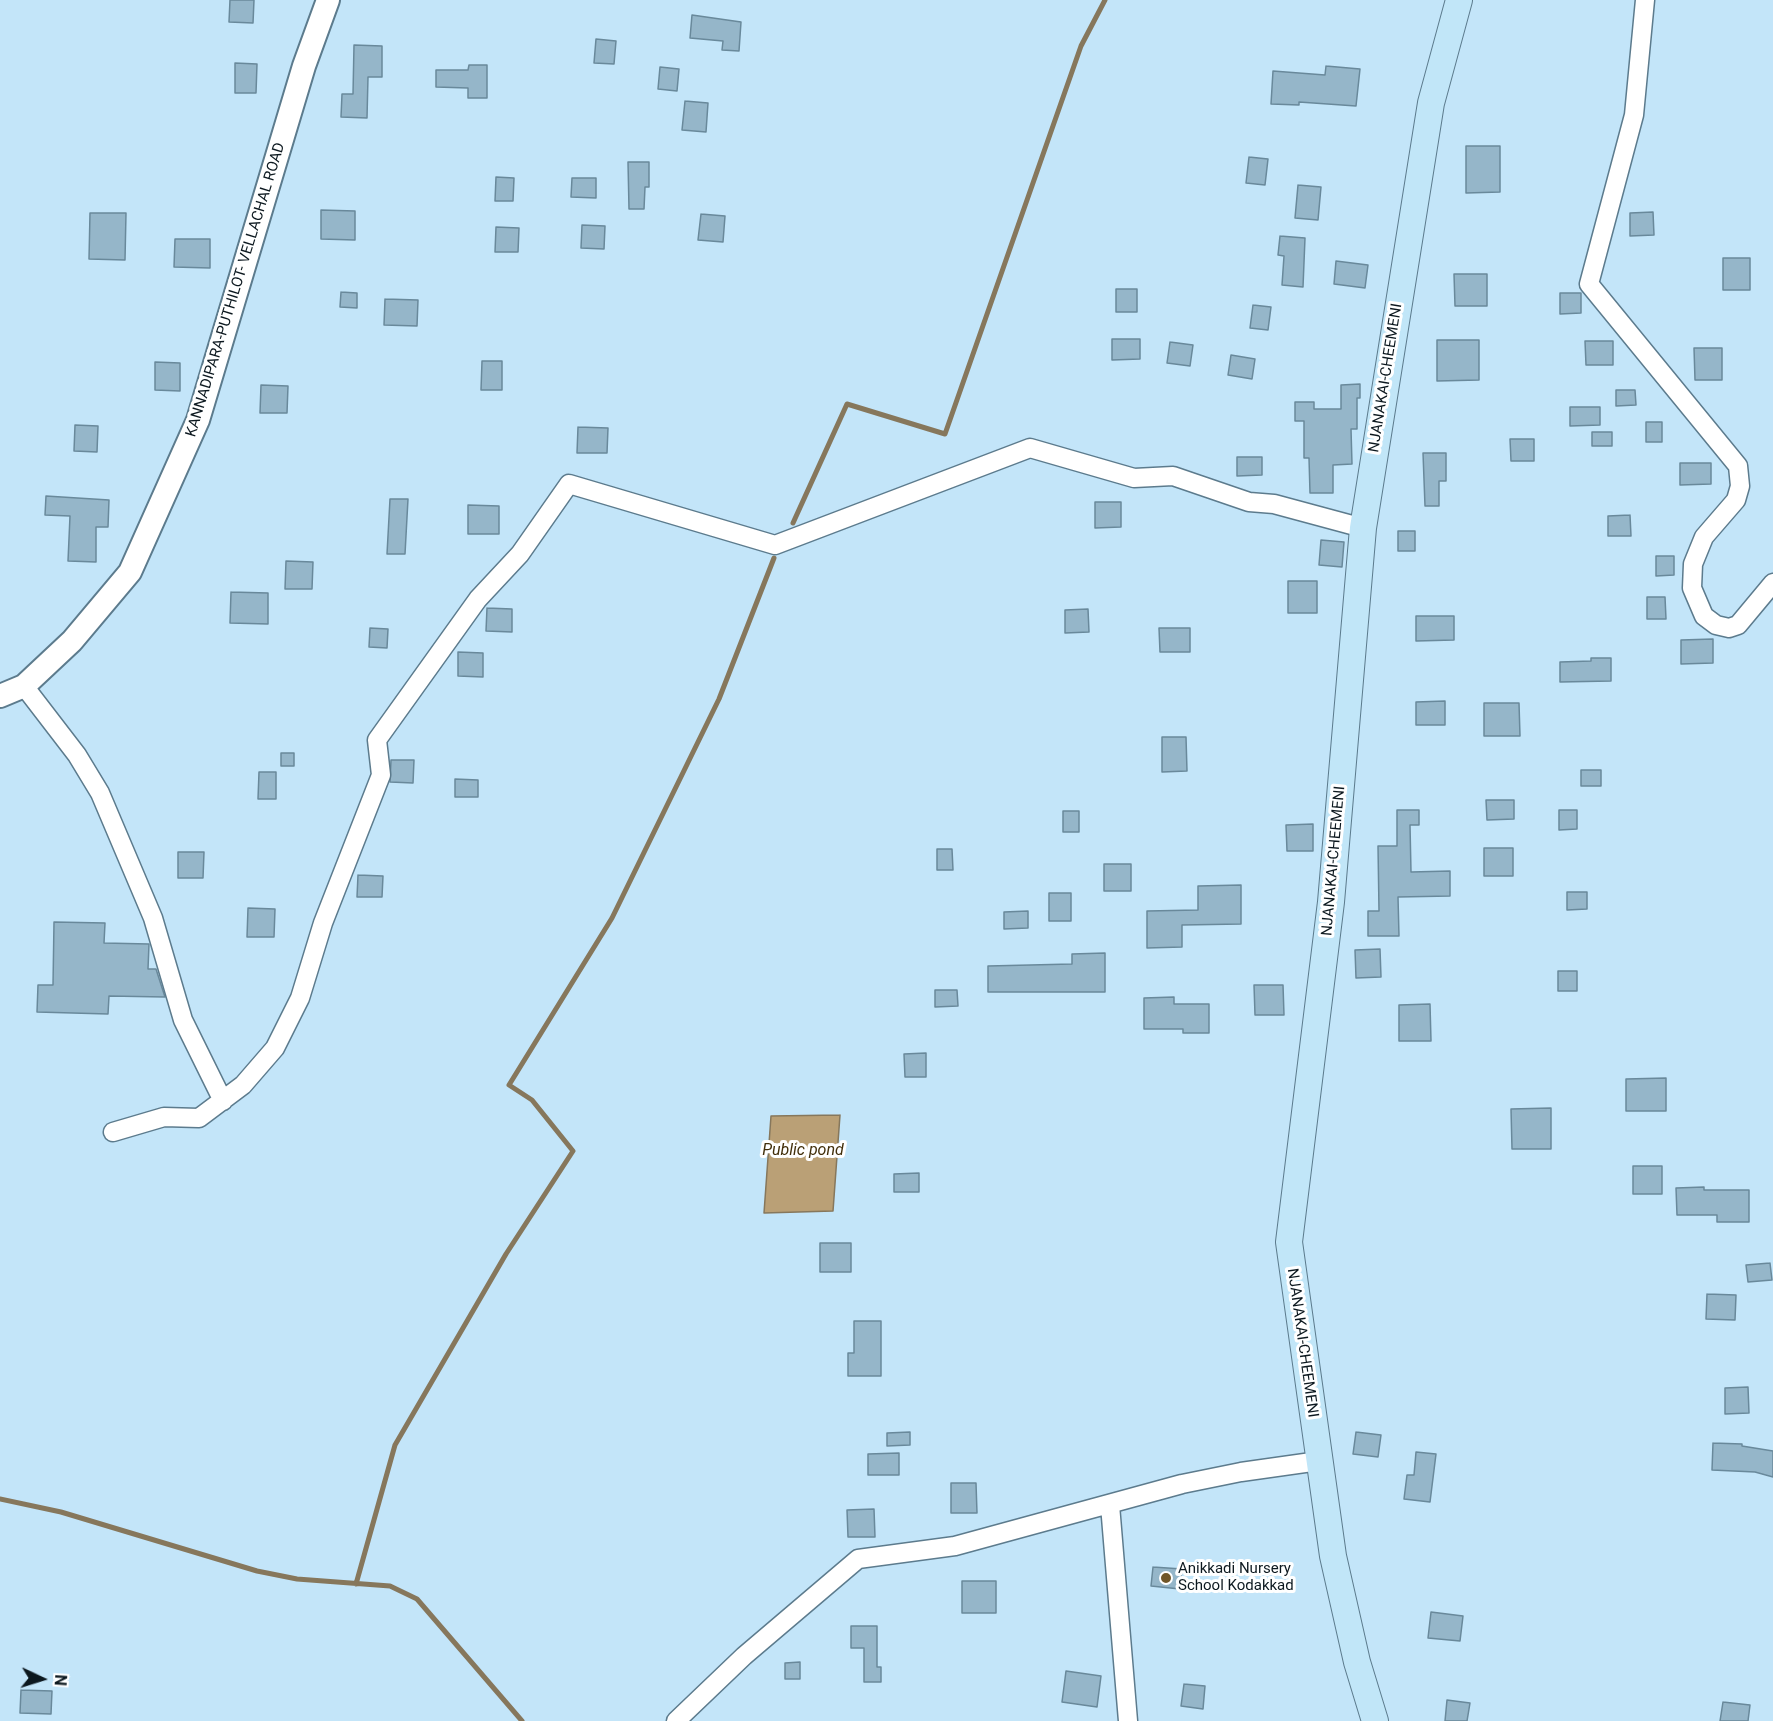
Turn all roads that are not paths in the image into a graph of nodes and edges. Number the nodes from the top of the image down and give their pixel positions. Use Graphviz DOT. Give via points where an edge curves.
graph roads {
  1 [pos="328,0"];
  2 [pos="1459,0"];
  3 [pos="1645,0"];
  4 [pos="1363,528"];
  5 [pos="1773,583"];
  6 [pos="24,686"];
  7 [pos="0,696"];
  8 [pos="223,1101"];
  9 [pos="113,1132"];
  10 [pos="1319,1461"];
  11 [pos="1110,1505"];
  12 [pos="676,1721"];
  13 [pos="1128,1721"];
  14 [pos="1375,1721"];
  1 -- 6 [label="street, KANNADIPARA-PUTHILOT- VELLACHAL ROAD" via="304,66 193,431 130,572 72,641"];
  2 -- 4 [label="main road, NJANAKAI-CHEEMENI" via="1431,103"];
  3 -- 5 [label="street" via="1634,115 1589,284 1738,466 1740,486 1736,500 1704,537 1693,564 1692,588 1704,616 1716,625 1738,625"];
  4 -- 8 [label="street" via="1274,504 1249,502 1173,476 1134,478 1030,448 775,545 569,484 520,554 478,599 377,740 381,775 323,923 300,998 275,1048 243,1085"];
  4 -- 10 [label="main road, NJANAKAI-CHEEMENI" via="1331,902 1288,1242"];
  6 -- 7 [label="street, KANNADIPARA-PUTHILOT- VELLACHAL ROAD"];
  6 -- 8 [label="street" via="77,755 100,793 153,918 183,1020"];
  8 -- 9 [label="street" via="199,1118 164,1117"];
  10 -- 11 [label="street" via="1194,1481"];
  10 -- 14 [label="main road, NJANAKAI-CHEEMENI" via="1333,1556"];
  11 -- 12 [label="street" via="955,1546 858,1559 744,1656"];
  11 -- 13 [label="street"];
}
